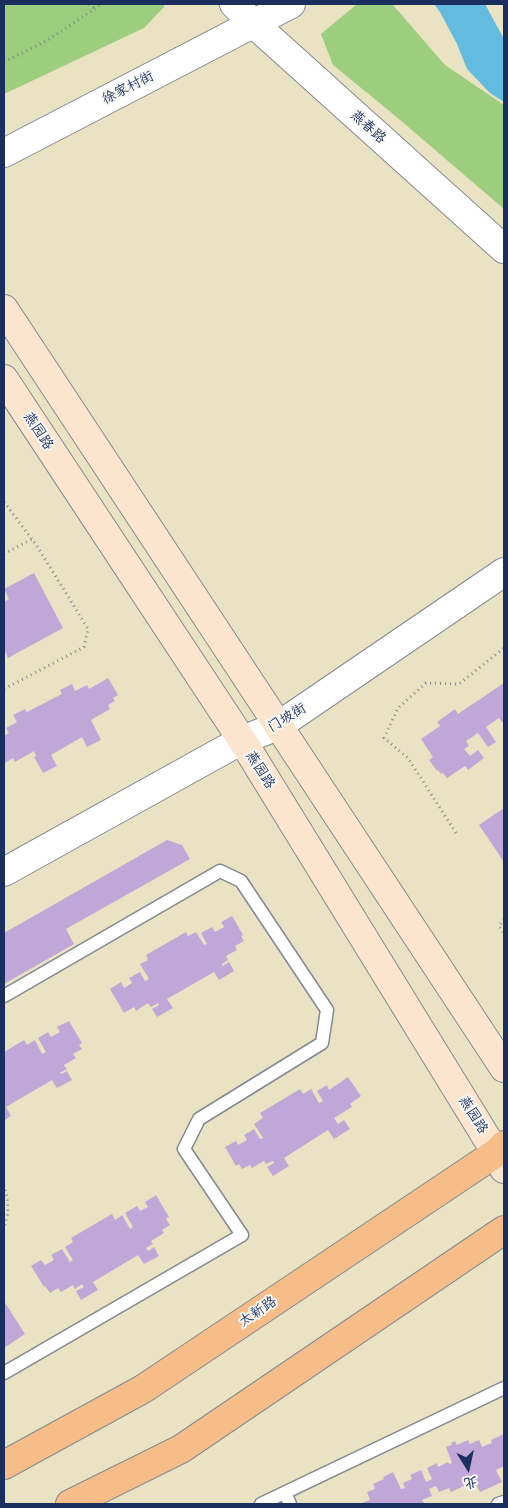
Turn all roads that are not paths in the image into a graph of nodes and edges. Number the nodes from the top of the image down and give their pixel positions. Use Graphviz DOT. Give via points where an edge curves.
graph roads {
  1 [pos="234,4"];
  2 [pos="290,4"];
  3 [pos="253,23"];
  4 [pos="4,153"];
  5 [pos="504,249"];
  6 [pos="4,309"];
  7 [pos="4,379"];
  8 [pos="504,572"];
  9 [pos="278,726"];
  10 [pos="242,740"];
  11 [pos="4,872"];
  12 [pos="4,996"];
  13 [pos="504,1068"];
  14 [pos="502,1156"];
  15 [pos="504,1230"];
  16 [pos="4,1373"];
  17 [pos="504,1388"];
  18 [pos="4,1465"];
  19 [pos="287,1498"];
  20 [pos="504,1502"];
  21 [pos="70,1504"];
  22 [pos="261,1504"];
  23 [pos="498,1504"];
  1 -- 3 [label="street, 燕春路"];
  2 -- 3 [label="street, 徐家村街"];
  3 -- 4 [label="street, 徐家村街"];
  3 -- 5 [label="street, 燕春路"];
  6 -- 9 [label="main road"];
  7 -- 10 [label="main road, 燕园路"];
  8 -- 9 [label="street, 门坡街"];
  9 -- 10 [label="street, 门坡街"];
  9 -- 13 [label="main road"];
  10 -- 11 [label="street, 门坡街"];
  10 -- 14 [label="main road, 燕园路"];
  12 -- 16 [label="lane" via="220,871 241,880 327,1010 322,1043 199,1119 184,1149 242,1235"];
  14 -- 18 [label="main road, 太新路" via="144,1389"];
  15 -- 21 [label="main road" via="181,1449"];
  17 -- 19 [label="lane"];
  19 -- 22 [label="lane"];
  20 -- 23 [label="lane"];
}
